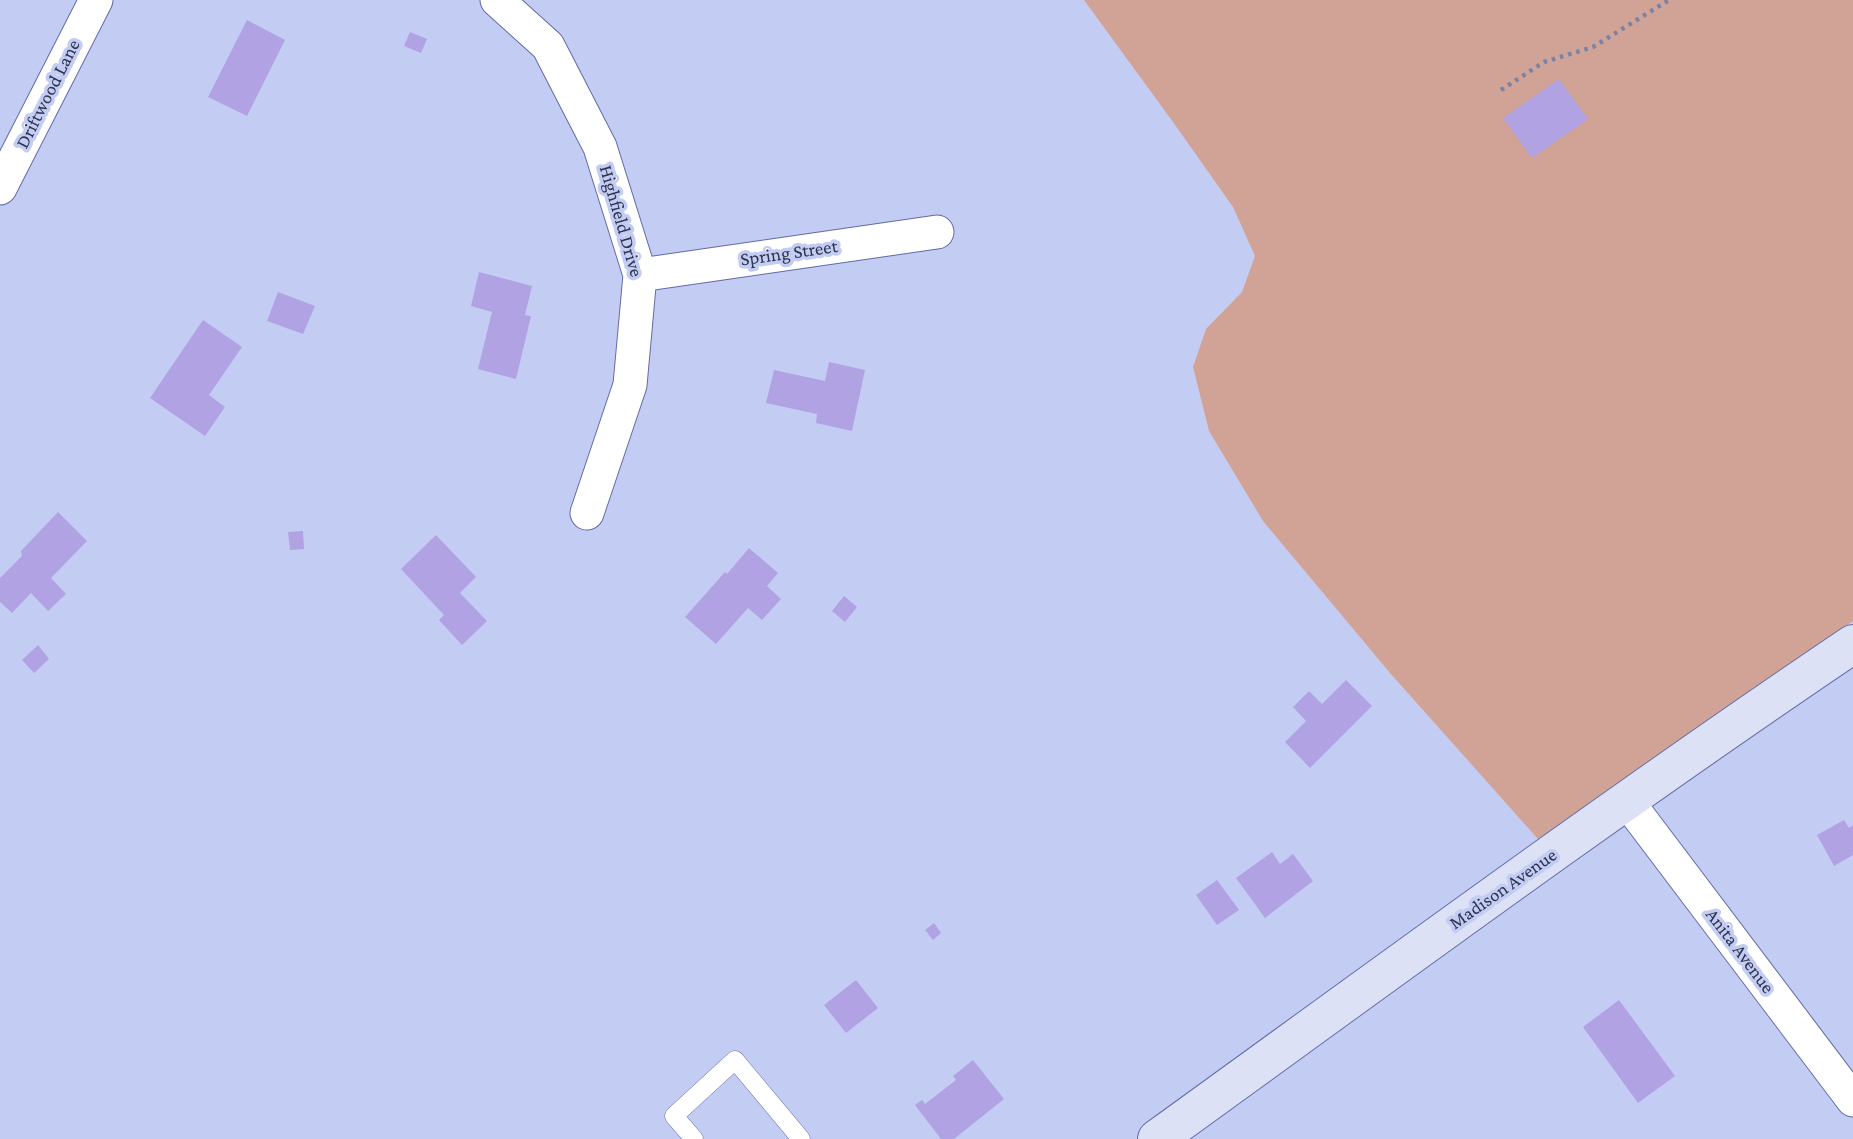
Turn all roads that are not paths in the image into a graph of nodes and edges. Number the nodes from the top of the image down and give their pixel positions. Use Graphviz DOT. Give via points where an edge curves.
graph roads {
  1 [pos="96,0"];
  2 [pos="497,0"];
  3 [pos="0,188"];
  4 [pos="937,232"];
  5 [pos="640,275"];
  6 [pos="587,513"];
  7 [pos="1853,644"];
  8 [pos="1627,802"];
  9 [pos="1853,1100"];
  10 [pos="694,1139"];
  11 [pos="801,1139"];
  12 [pos="1157,1139"];
  1 -- 3 [label="street, Driftwood Lane"];
  2 -- 5 [label="street, Highfield Drive" via="548,46 600,147"];
  4 -- 5 [label="street, Spring Street"];
  5 -- 6 [label="street, Highfield Drive" via="630,385"];
  7 -- 8 [label="street, Madison Avenue"];
  8 -- 9 [label="street, Anita Avenue"];
  8 -- 12 [label="street, Madison Avenue"];
  10 -- 11 [label="lane" via="674,1116 735,1060"];
}
